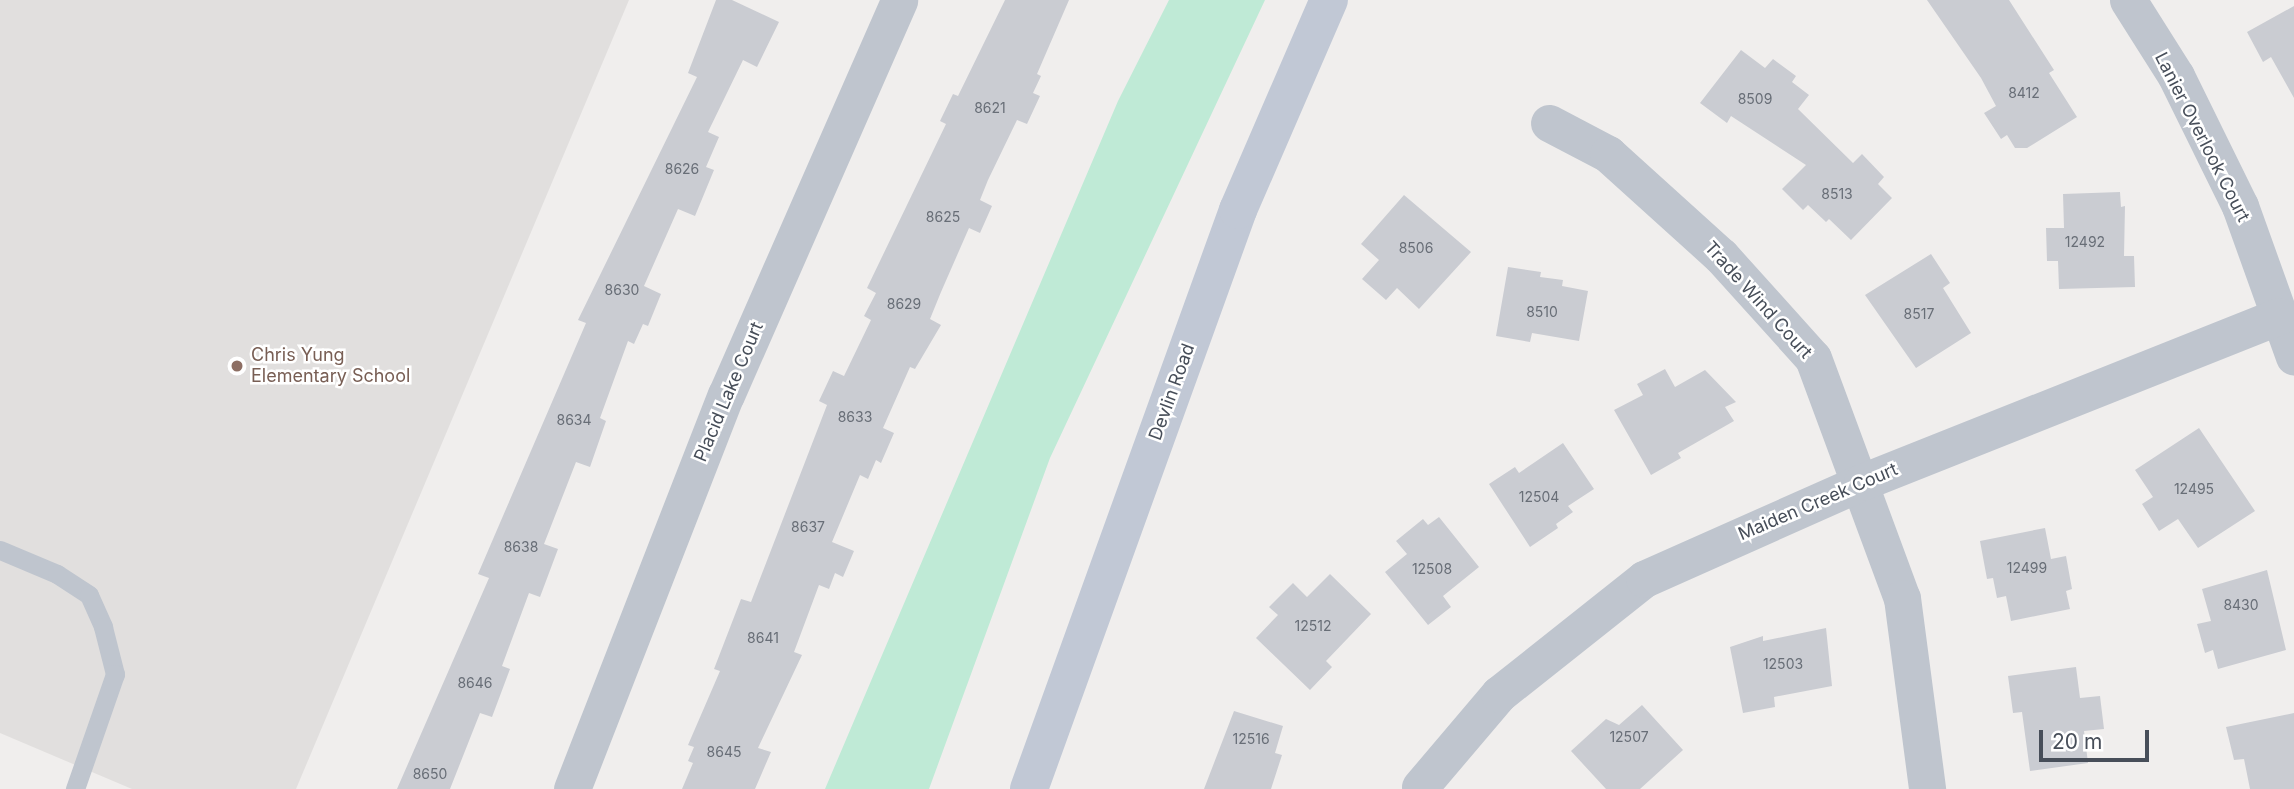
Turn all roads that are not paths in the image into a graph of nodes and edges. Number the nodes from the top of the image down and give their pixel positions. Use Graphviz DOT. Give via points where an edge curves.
graph roads {
  1 [pos="899,0"];
  2 [pos="1329,0"];
  3 [pos="2128,0"];
  4 [pos="1549,123"];
  5 [pos="2279,316"];
  6 [pos="2294,357"];
  7 [pos="1862,482"];
  8 [pos="0,550"];
  9 [pos="1420,787"];
  10 [pos="75,789"];
  11 [pos="572,789"];
  12 [pos="1029,789"];
  13 [pos="1927,789"];
  1 -- 11 [label="street, Placid Lake Court" via="726,395"];
  2 -- 12 [label="main road, Devlin Road" via="1238,210"];
  3 -- 5 [label="street, Lanier Overlook Court" via="2176,76 2240,206"];
  4 -- 7 [label="street, Trade Wind Court" via="1608,154 1721,256 1813,359"];
  5 -- 6 [label="street, Lanier Overlook Court"];
  5 -- 7 [label="street, Maiden Creek Court"];
  7 -- 9 [label="street, Maiden Creek Court" via="1644,579 1499,694"];
  7 -- 13 [label="street, Trade Wind Court" via="1902,598"];
  8 -- 10 [label="lane" via="57,574 89,595 103,627 115,674"];
}
